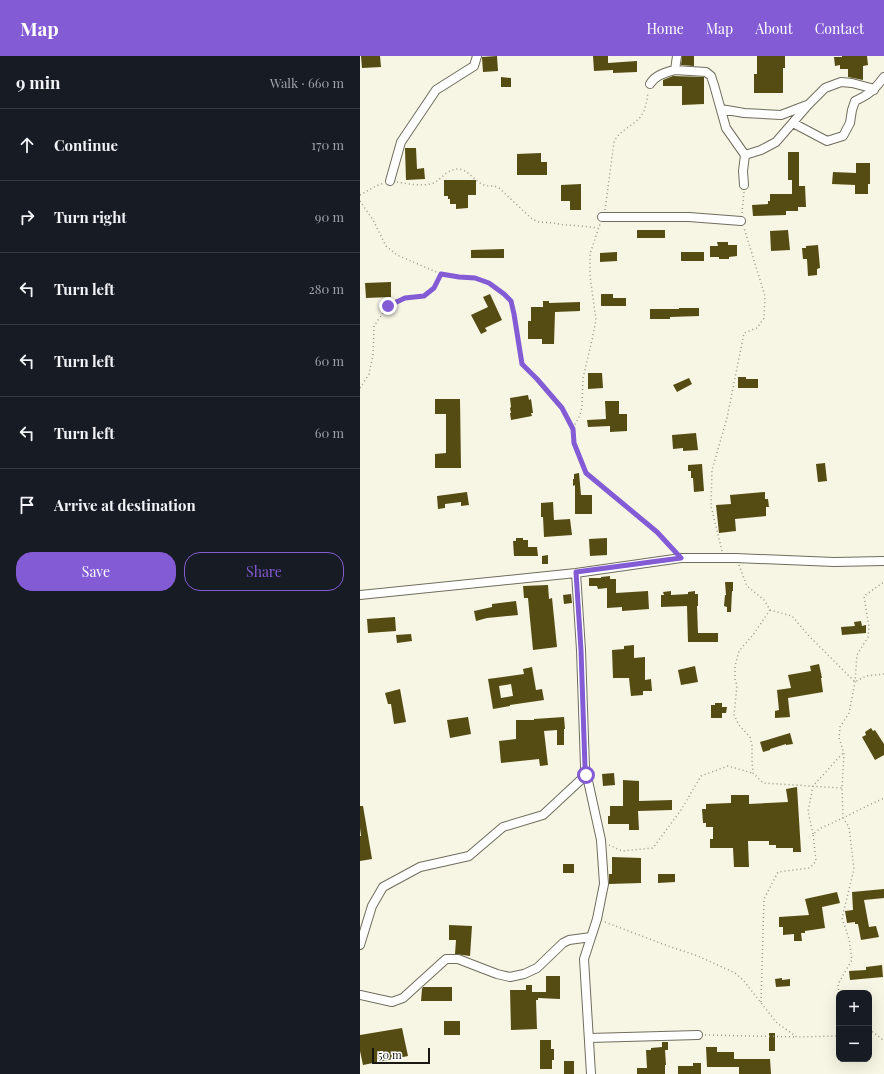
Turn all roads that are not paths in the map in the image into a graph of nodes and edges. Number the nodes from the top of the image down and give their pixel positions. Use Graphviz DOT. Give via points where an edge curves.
graph roads {
  1 [pos="477,56"];
  2 [pos="677,56"];
  3 [pos="675,70"];
  4 [pos="884,77"];
  5 [pos="650,84"];
  6 [pos="874,90"];
  7 [pos="808,105"];
  8 [pos="721,109"];
  9 [pos="793,123"];
  10 [pos="745,155"];
  11 [pos="390,181"];
  12 [pos="744,185"];
  13 [pos="602,217"];
  14 [pos="742,221"];
  15 [pos="884,561"];
  16 [pos="576,572"];
  17 [pos="360,595"];
  18 [pos="586,775"];
  19 [pos="591,937"];
  20 [pos="360,945"];
  21 [pos="360,996"];
  22 [pos="698,1035"];
  23 [pos="589,1038"];
  24 [pos="591,1074"];
  1 -- 11 [label="street" via="474,66 436,90 401,142"];
  2 -- 3 [label="street"];
  3 -- 5 [label="street" via="654,78"];
  3 -- 8 [label="street" via="706,72 711,76"];
  4 -- 6 [label="street"];
  6 -- 7 [label="street" via="841,82 825,88"];
  6 -- 9 [label="street" via="855,102 850,123 842,136 827,141"];
  7 -- 8 [label="street" via="781,115"];
  7 -- 9 [label="street"];
  8 -- 10 [label="street" via="726,128"];
  9 -- 10 [label="street" via="776,142"];
  10 -- 12 [label="street"];
  13 -- 14 [label="street" via="689,217"];
  15 -- 16 [label="street" via="681,558"];
  16 -- 17 [label="street"];
  16 -- 18 [label="street"];
  18 -- 19 [label="street" via="601,840 604,884"];
  18 -- 20 [label="street" via="544,815 503,827 468,856 420,867 383,887 372,906"];
  19 -- 21 [label="street" via="563,943 537,968 524,974 510,977 458,959 446,959 403,998 392,1002"];
  19 -- 23 [label="street" via="584,958"];
  22 -- 23 [label="street"];
  23 -- 24 [label="street"];
}
